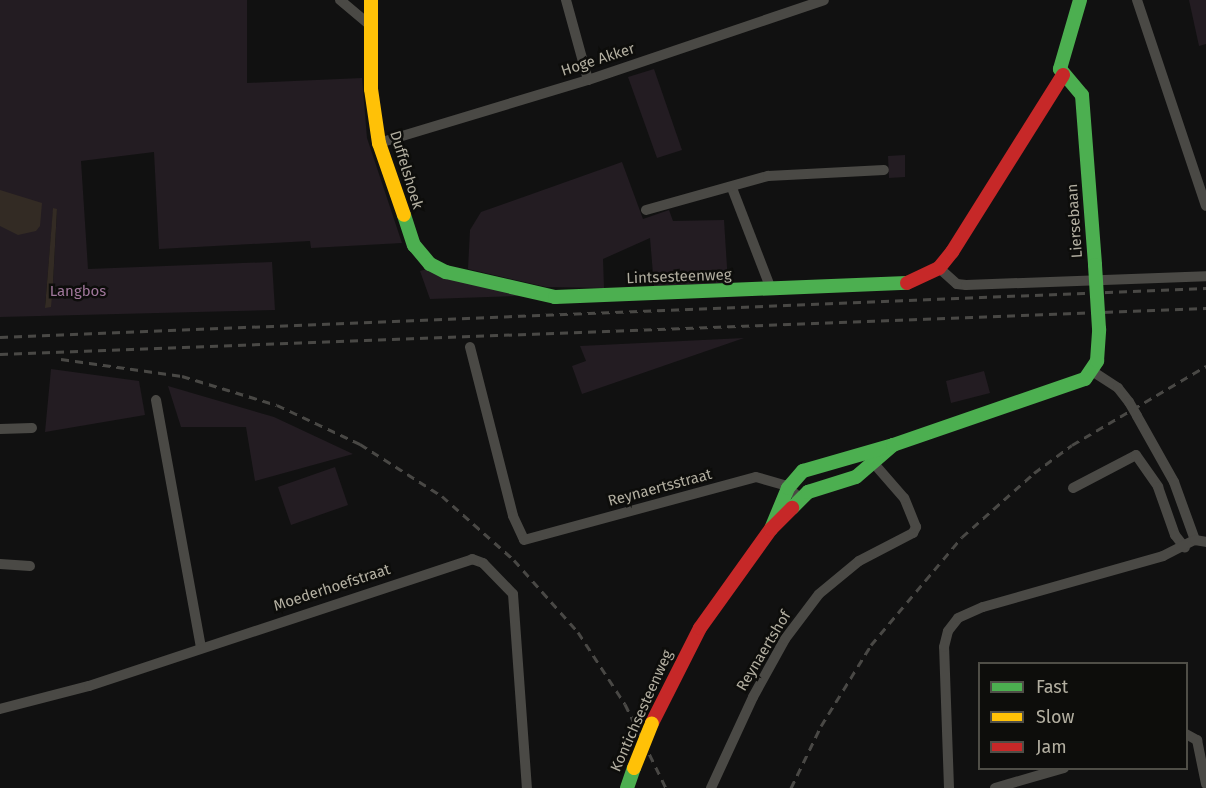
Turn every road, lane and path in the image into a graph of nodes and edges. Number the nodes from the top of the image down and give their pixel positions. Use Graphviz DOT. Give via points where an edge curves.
graph roads {
  1 [pos="340,0"];
  2 [pos="371,0"];
  3 [pos="566,0"];
  4 [pos="824,0"];
  5 [pos="1080,0"];
  6 [pos="1137,0"];
  7 [pos="371,26"];
  8 [pos="1063,75"];
  9 [pos="588,80"];
  10 [pos="379,143"];
  11 [pos="884,170"];
  12 [pos="732,188"];
  13 [pos="1206,206"];
  14 [pos="646,210"];
  15 [pos="939,268"];
  16 [pos="449,273"];
  17 [pos="1206,276"];
  18 [pos="771,289"];
  19 [pos="471,347"];
  20 [pos="1092,371"];
  21 [pos="156,399"];
  22 [pos="32,428"];
  23 [pos="0,429"];
  24 [pos="893,445"];
  25 [pos="864,452"];
  26 [pos="874,464"];
  27 [pos="788,488"];
  28 [pos="1073,488"];
  29 [pos="800,498"];
  30 [pos="771,529"];
  31 [pos="1201,541"];
  32 [pos="1185,548"];
  33 [pos="0,564"];
  34 [pos="30,566"];
  35 [pos="201,648"];
  36 [pos="0,709"];
  37 [pos="1189,735"];
  38 [pos="1057,770"];
  39 [pos="1206,784"];
  40 [pos="527,788"];
  41 [pos="627,788"];
  42 [pos="711,788"];
  43 [pos="949,788"];
  44 [pos="995,788"];
  1 -- 7 [label="street"];
  2 -- 7 [label="street, Duffelshoek"];
  3 -- 9 [label="street"];
  4 -- 9 [label="street, Hoge Akker"];
  5 -- 8 [label="street" via="1060,60"];
  6 -- 13 [label="street"];
  7 -- 10 [label="street, Duffelshoek" via="371,89"];
  8 -- 15 [label="street"];
  8 -- 20 [label="street, Liersebaan, bridge" via="1082,95 1099,329 1099,353"];
  9 -- 10 [label="street, Hoge Akker"];
  10 -- 16 [label="street, Duffelshoek" via="414,245 430,264"];
  11 -- 12 [label="street" via="768,176"];
  12 -- 14 [label="street"];
  12 -- 18 [label="street"];
  15 -- 17 [label="street" via="957,284"];
  15 -- 18 [label="street, Lintsesteenweg" via="913,284"];
  16 -- 18 [label="street, Lintsesteenweg" via="555,297"];
  19 -- 27 [label="street, Reynaertsstraat" via="513,516 524,540 756,477"];
  20 -- 24 [label="street, Kontichsesteenweg" via="1076,385"];
  20 -- 31 [label="street, bridge" via="1118,388 1129,402 1174,482"];
  21 -- 35 [label="street"];
  22 -- 23 [label="street"];
  24 -- 25 [label="street, Kontichsesteenweg"];
  24 -- 26 [label="street, Kontichsesteenweg"];
  25 -- 26 [label="street, Reynaertshof"];
  25 -- 27 [label="street, Kontichsesteenweg" via="803,471"];
  26 -- 29 [label="street, Kontichsesteenweg" via="856,477"];
  26 -- 42 [label="street, Reynaertshof" via="904,498 916,527 913,533 859,561 819,594 785,639"];
  27 -- 29 [label="street, Reynaertsstraat"];
  27 -- 30 [label="street, Kontichsesteenweg"];
  28 -- 32 [label="street" via="1136,454 1158,487 1175,535"];
  29 -- 30 [label="street, Kontichsesteenweg"];
  30 -- 41 [label="street, Kontichsesteenweg, bridge" via="700,628 652,723"];
  31 -- 32 [label="street"];
  32 -- 43 [label="street" via="983,607 958,618 948,630 944,647"];
  33 -- 34 [label="street"];
  35 -- 36 [label="street, Moederhoefstraat" via="89,686"];
  35 -- 40 [label="street, Moederhoefstraat" via="472,559 483,563 513,594"];
  37 -- 39 [label="street" via="1198,744"];
  38 -- 44 [label="street"];
}
